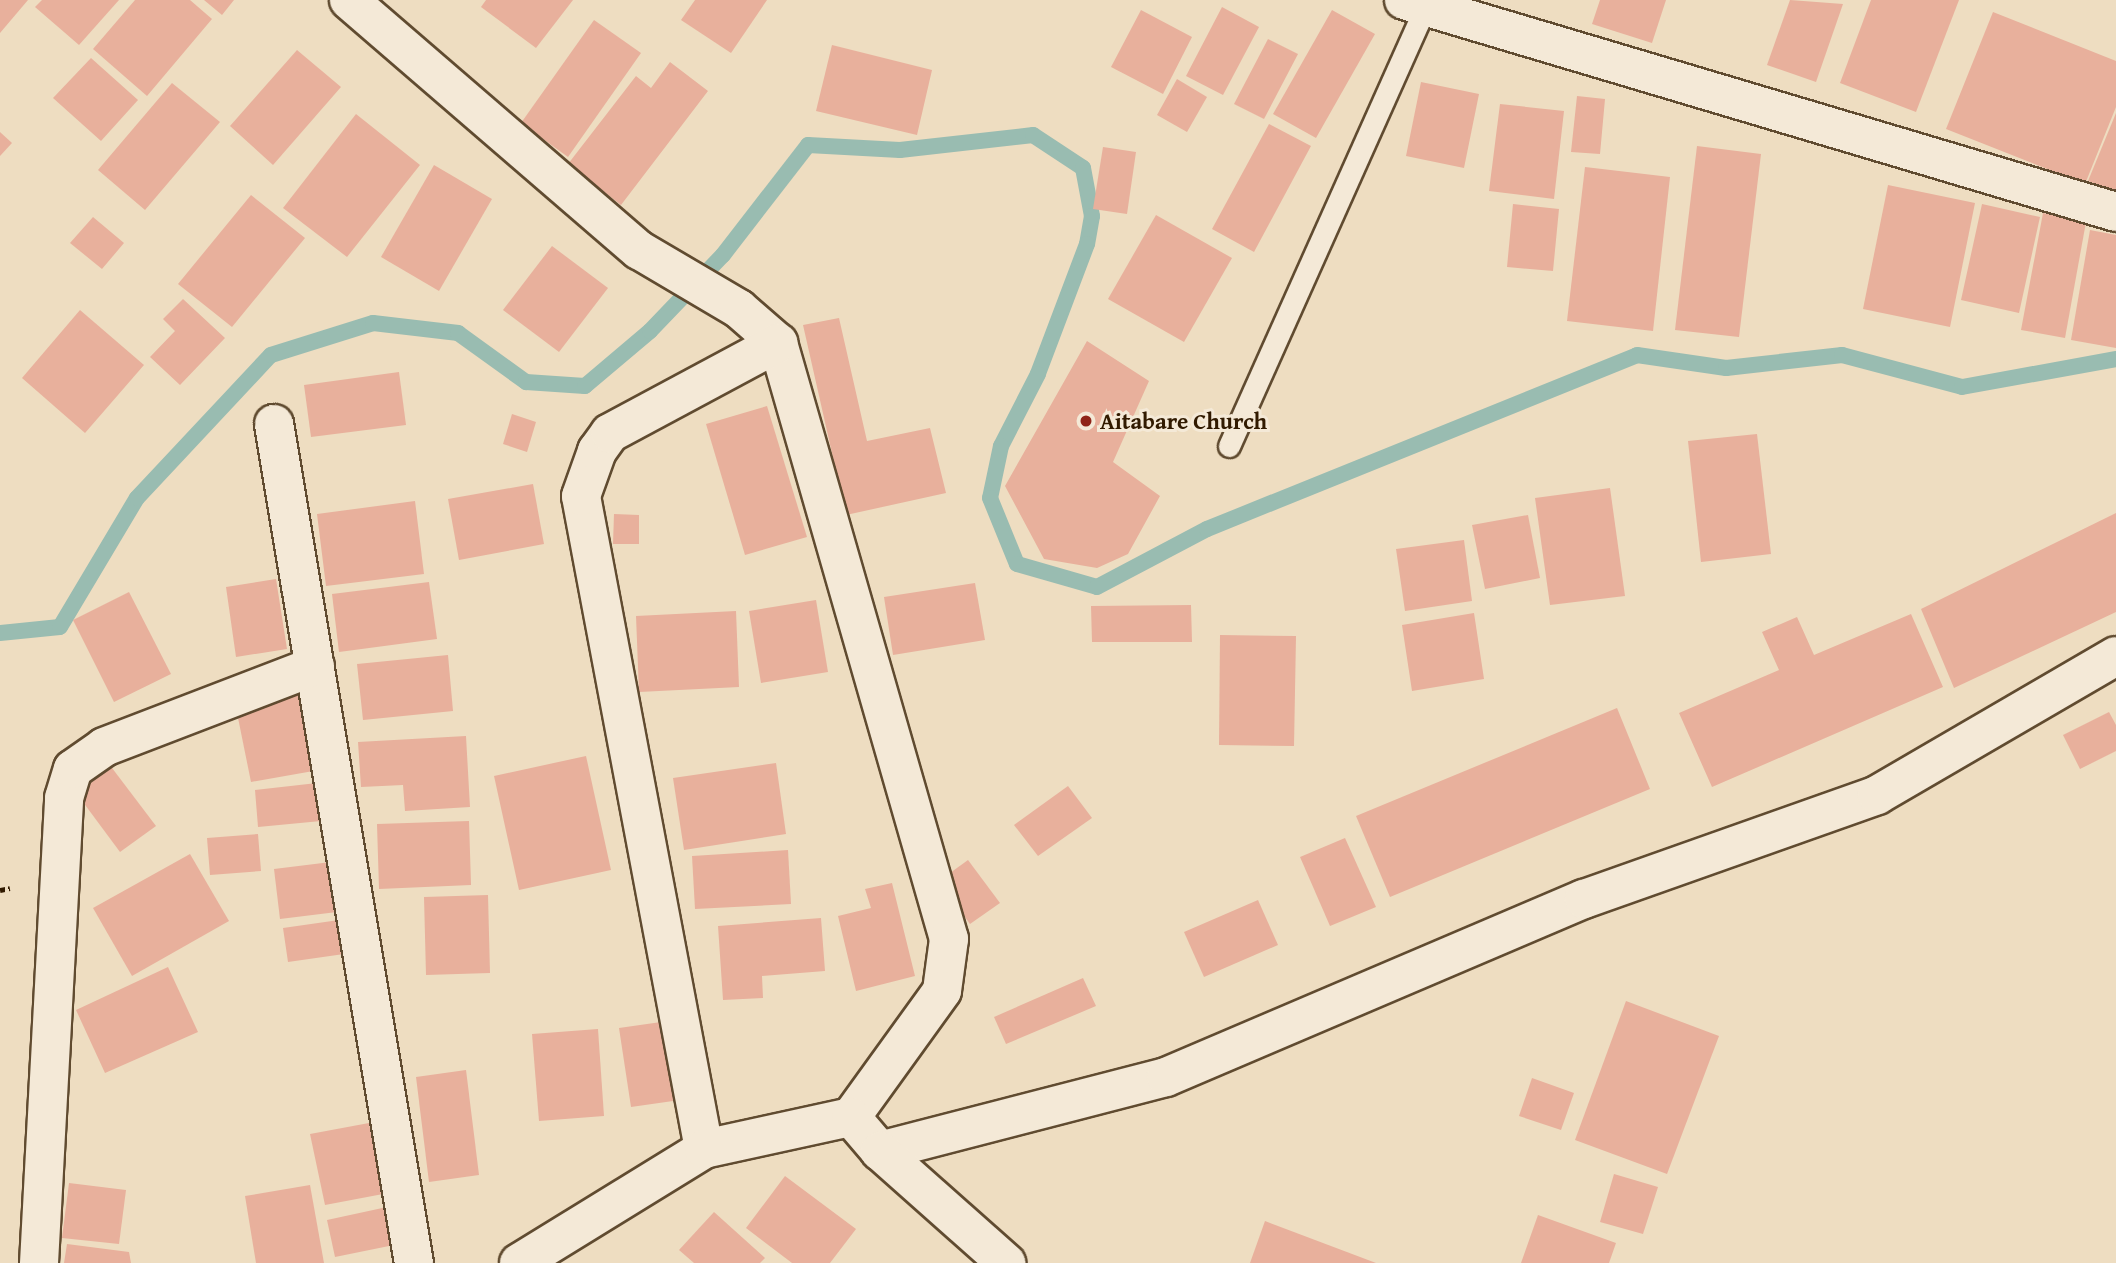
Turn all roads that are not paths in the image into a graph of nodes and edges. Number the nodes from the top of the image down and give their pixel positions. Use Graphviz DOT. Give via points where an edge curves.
graph roads {
  1 [pos="349,0"];
  2 [pos="1415,3"];
  3 [pos="2116,212"];
  4 [pos="778,343"];
  5 [pos="274,424"];
  6 [pos="1229,446"];
  7 [pos="2116,656"];
  8 [pos="315,666"];
  9 [pos="851,1117"];
  10 [pos="704,1149"];
  11 [pos="880,1151"];
  12 [pos="39,1263"];
  13 [pos="414,1263"];
  14 [pos="519,1263"];
  15 [pos="1006,1263"];
  1 -- 4 [label="street" via="639,250 739,309"];
  2 -- 3 [label="street"];
  2 -- 6 [label="lane"];
  4 -- 9 [label="street" via="949,939 942,991"];
  4 -- 10 [label="street" via="610,433 592,462 581,496"];
  5 -- 8 [label="street"];
  7 -- 11 [label="street" via="1877,795 1584,899 1166,1077"];
  8 -- 12 [label="street" via="104,747 73,769 64,797"];
  8 -- 13 [label="street"];
  9 -- 10 [label="street"];
  9 -- 11 [label="street"];
  10 -- 14 [label="street"];
  11 -- 15 [label="street"];
}
